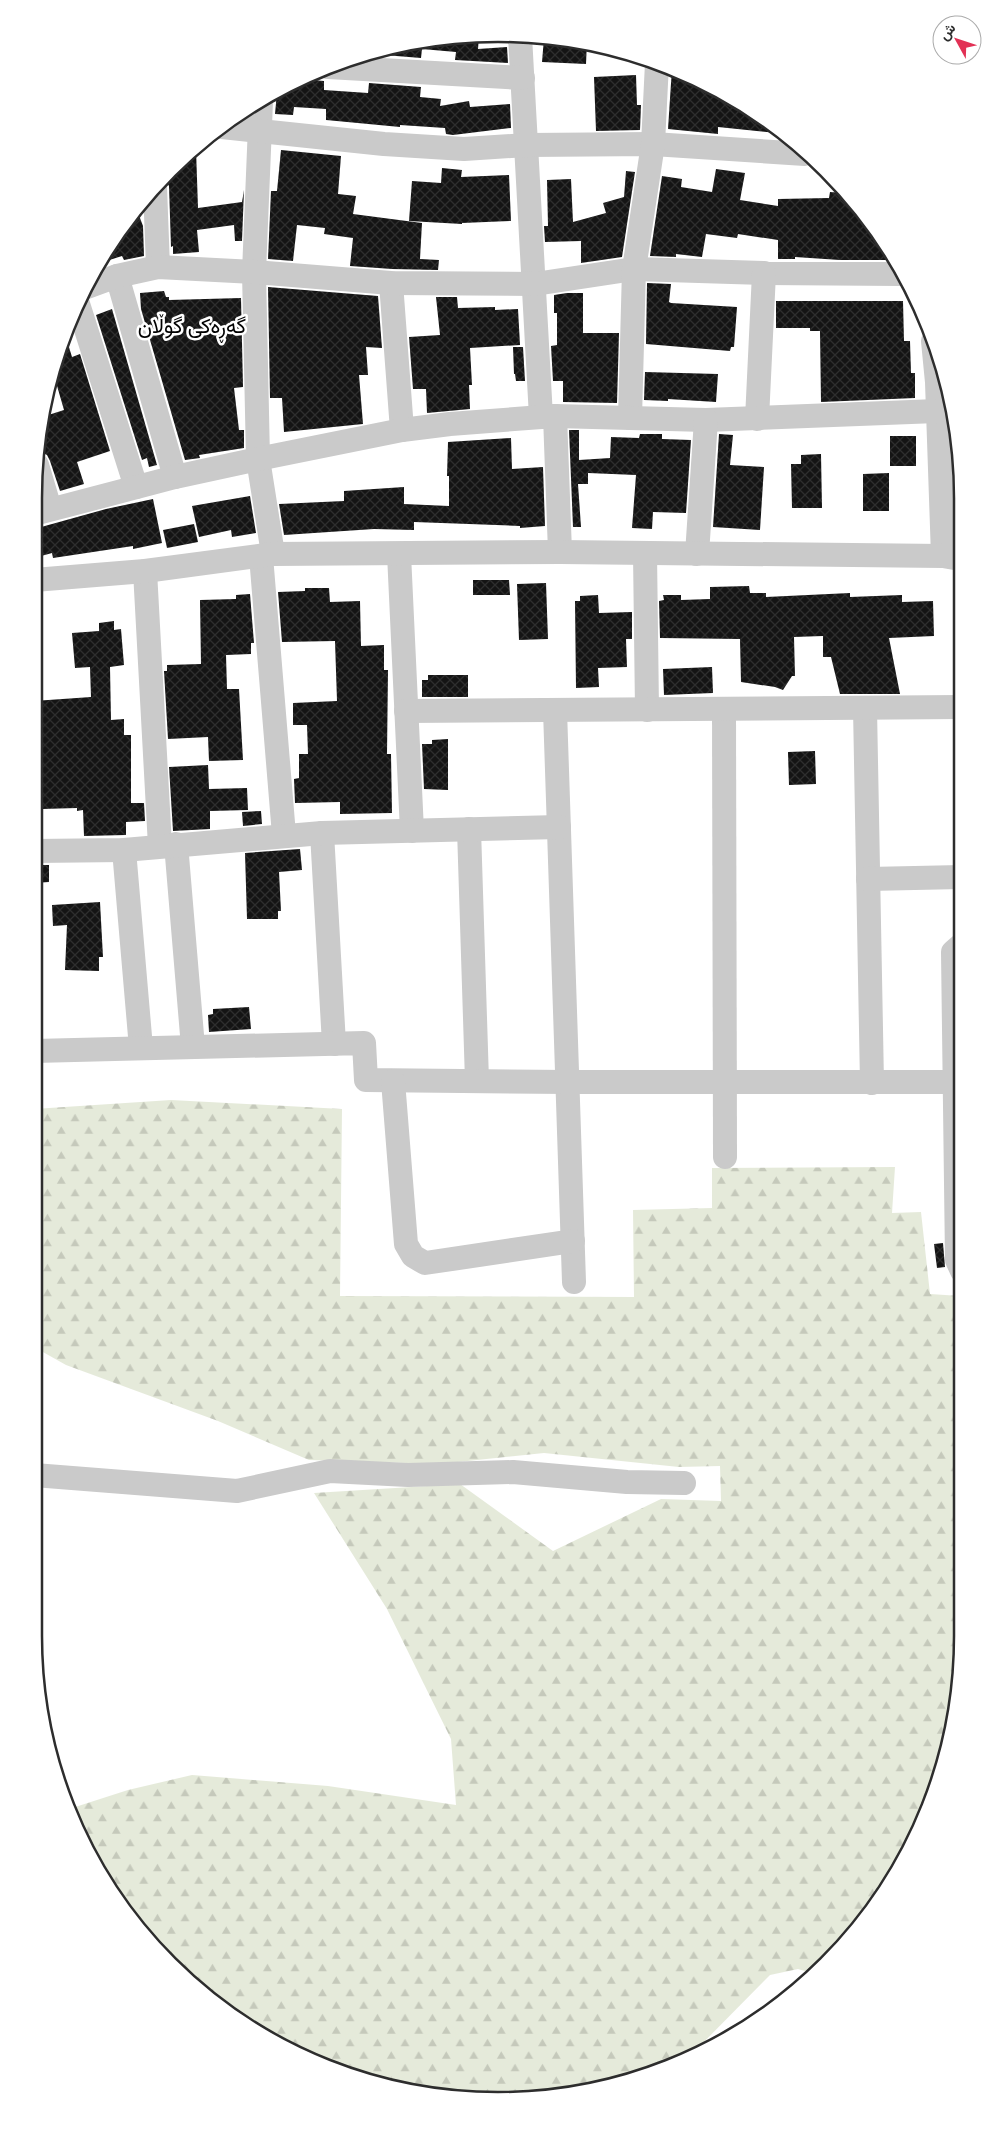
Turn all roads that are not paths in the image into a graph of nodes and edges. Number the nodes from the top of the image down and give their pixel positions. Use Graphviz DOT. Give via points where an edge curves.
graph roads {
  1 [pos="520,43"];
  2 [pos="364,63"];
  3 [pos="657,71"];
  4 [pos="523,78"];
  5 [pos="261,110"];
  6 [pos="233,128"];
  7 [pos="260,130"];
  8 [pos="653,144"];
  9 [pos="527,146"];
  10 [pos="788,147"];
  11 [pos="156,198"];
  12 [pos="158,267"];
  13 [pos="634,269"];
  14 [pos="254,272"];
  15 [pos="764,274"];
  16 [pos="895,274"];
  17 [pos="116,276"];
  18 [pos="97,283"];
  19 [pos="391,283"];
  20 [pos="535,284"];
  21 [pos="81,315"];
  22 [pos="941,387"];
  23 [pos="938,411"];
  24 [pos="548,417"];
  25 [pos="630,418"];
  26 [pos="757,419"];
  27 [pos="706,420"];
  28 [pos="402,430"];
  29 [pos="258,458"];
  30 [pos="175,477"];
  31 [pos="136,487"];
  32 [pos="42,511"];
  33 [pos="560,552"];
  34 [pos="645,553"];
  35 [pos="399,554"];
  36 [pos="697,554"];
  37 [pos="267,555"];
  38 [pos="952,557"];
  39 [pos="145,571"];
  40 [pos="42,579"];
  41 [pos="954,707"];
  42 [pos="865,708"];
  43 [pos="724,709"];
  44 [pos="555,710"];
  45 [pos="646,710"];
  46 [pos="406,711"];
  47 [pos="559,827"];
  48 [pos="469,829"];
  49 [pos="412,831"];
  50 [pos="322,833"];
  51 [pos="284,835"];
  52 [pos="168,845"];
  53 [pos="124,850"];
  54 [pos="42,851"];
  55 [pos="954,877"];
  56 [pos="868,879"];
  57 [pos="954,951"];
  58 [pos="334,1044"];
  59 [pos="193,1047"];
  60 [pos="141,1048"];
  61 [pos="42,1051"];
  62 [pos="393,1081"];
  63 [pos="477,1082"];
  64 [pos="568,1082"];
  65 [pos="724,1082"];
  66 [pos="872,1082"];
  67 [pos="954,1082"];
  68 [pos="724,1157"];
  69 [pos="573,1240"];
  70 [pos="574,1282"];
  71 [pos="42,1476"];
  72 [pos="684,1483"];
  1 -- 4 [label="street"];
  2 -- 4 [label="street"];
  3 -- 8 [label="street"];
  4 -- 9 [label="street"];
  5 -- 7 [label="street"];
  6 -- 7 [label="street"];
  7 -- 9 [label="street" via="384,144 455,148"];
  7 -- 14 [label="street"];
  8 -- 9 [label="street"];
  8 -- 10 [label="street"];
  8 -- 13 [label="street"];
  9 -- 20 [label="street"];
  11 -- 12 [label="street"];
  12 -- 14 [label="street"];
  12 -- 17 [label="street"];
  13 -- 15 [label="street"];
  13 -- 20 [label="street"];
  13 -- 25 [label="street"];
  14 -- 19 [label="street"];
  14 -- 29 [label="street"];
  15 -- 16 [label="street"];
  15 -- 26 [label="street"];
  17 -- 18 [label="street"];
  17 -- 30 [label="street"];
  19 -- 20 [label="street"];
  19 -- 28 [label="street"];
  20 -- 24 [label="street"];
  21 -- 31 [label="street"];
  22 -- 23 [label="street"];
  23 -- 26 [label="street"];
  23 -- 38 [label="street"];
  24 -- 25 [label="street"];
  24 -- 28 [label="street"];
  24 -- 33 [label="street"];
  25 -- 27 [label="street"];
  26 -- 27 [label="street"];
  27 -- 36 [label="street"];
  28 -- 29 [label="street"];
  29 -- 30 [label="street"];
  29 -- 37 [label="street"];
  30 -- 31 [label="street"];
  31 -- 32 [label="street"];
  33 -- 34 [label="street"];
  33 -- 35 [label="street"];
  34 -- 36 [label="street"];
  34 -- 45 [label="street"];
  35 -- 37 [label="street"];
  35 -- 46 [label="street"];
  36 -- 38 [label="street"];
  37 -- 39 [label="street"];
  37 -- 51 [label="street"];
  39 -- 40 [label="street"];
  39 -- 52 [label="street"];
  41 -- 42 [label="street"];
  42 -- 43 [label="street"];
  42 -- 56 [label="street"];
  43 -- 45 [label="street"];
  43 -- 65 [label="street"];
  44 -- 45 [label="street"];
  44 -- 46 [label="street"];
  44 -- 47 [label="street"];
  46 -- 49 [label="street"];
  47 -- 48 [label="street"];
  47 -- 64 [label="street"];
  48 -- 49 [label="street"];
  48 -- 63 [label="street"];
  49 -- 50 [label="street"];
  50 -- 51 [label="street"];
  50 -- 58 [label="street"];
  51 -- 52 [label="street"];
  52 -- 53 [label="street"];
  52 -- 59 [label="street"];
  53 -- 54 [label="street"];
  53 -- 60 [label="street"];
  55 -- 56 [label="street"];
  56 -- 66 [label="street"];
  57 -- 67 [label="street"];
  58 -- 59 [label="street"];
  58 -- 62 [label="street" via="364,1043 366,1080"];
  59 -- 60 [label="street"];
  60 -- 61 [label="street"];
  62 -- 63 [label="street"];
  62 -- 69 [label="street" via="406,1244 413,1256 425,1263"];
  63 -- 64 [label="street"];
  64 -- 65 [label="street"];
  64 -- 69 [label="street"];
  65 -- 66 [label="street"];
  65 -- 68 [label="street"];
  66 -- 67 [label="street"];
  69 -- 70 [label="street"];
  71 -- 72 [label="street" via="237,1491 330,1471 408,1474 513,1472 627,1482"];
}
